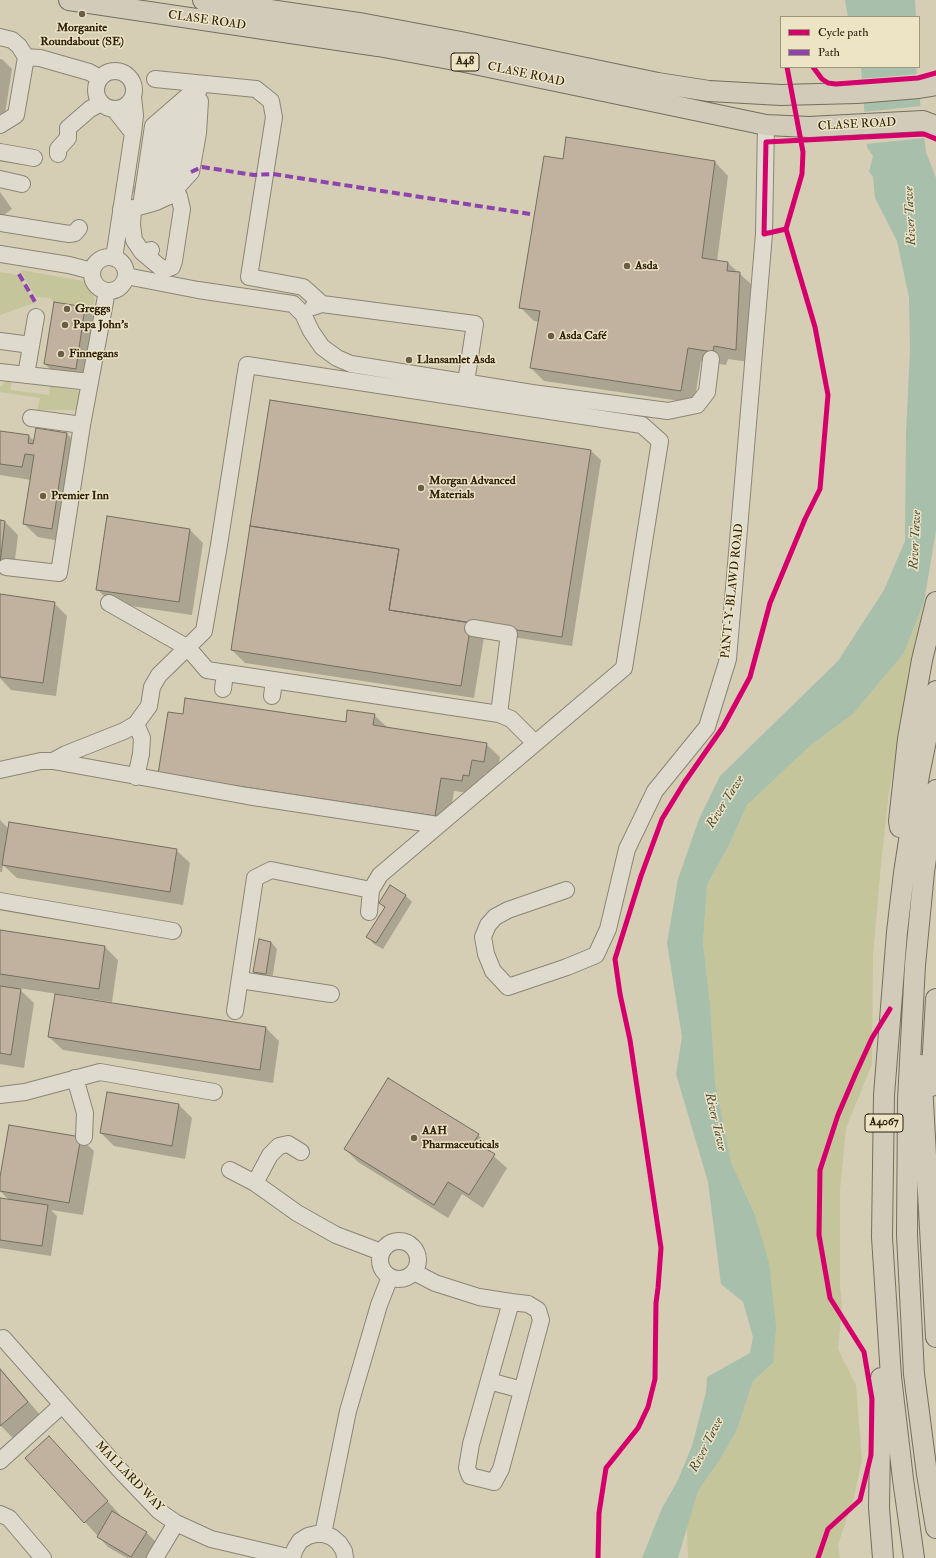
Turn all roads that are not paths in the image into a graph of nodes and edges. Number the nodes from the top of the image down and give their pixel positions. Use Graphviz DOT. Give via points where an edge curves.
graph roads {
  1 [pos="69,0"];
  2 [pos="203,0"];
  3 [pos="0,37"];
  4 [pos="26,57"];
  5 [pos="126,74"];
  6 [pos="100,78"];
  7 [pos="155,79"];
  8 [pos="201,84"];
  9 [pos="928,87"];
  10 [pos="134,94"];
  11 [pos="107,106"];
  12 [pos="930,124"];
  13 [pos="0,125"];
  14 [pos="766,125"];
  15 [pos="133,133"];
  16 [pos="0,152"];
  17 [pos="58,154"];
  18 [pos="34,158"];
  19 [pos="0,179"];
  20 [pos="22,184"];
  21 [pos="173,192"];
  22 [pos="143,206"];
  23 [pos="0,223"];
  24 [pos="79,228"];
  25 [pos="0,254"];
  26 [pos="114,258"];
  27 [pos="92,271"];
  28 [pos="126,276"];
  29 [pos="106,291"];
  30 [pos="322,304"];
  31 [pos="300,311"];
  32 [pos="36,317"];
  33 [pos="0,341"];
  34 [pos="31,345"];
  35 [pos="711,359"];
  36 [pos="3,375"];
  37 [pos="26,375"];
  38 [pos="90,382"];
  39 [pos="466,382"];
  40 [pos="31,418"];
  41 [pos="82,425"];
  42 [pos="6,567"];
  43 [pos="936,602"];
  44 [pos="109,603"];
  45 [pos="473,628"];
  46 [pos="188,648"];
  47 [pos="225,673"];
  48 [pos="274,680"];
  49 [pos="223,689"];
  50 [pos="936,690"];
  51 [pos="272,696"];
  52 [pos="499,714"];
  53 [pos="136,724"];
  54 [pos="535,743"];
  55 [pos="53,761"];
  56 [pos="0,770"];
  57 [pos="136,776"];
  58 [pos="936,790"];
  59 [pos="438,825"];
  60 [pos="904,873"];
  61 [pos="371,890"];
  62 [pos="566,890"];
  63 [pos="0,901"];
  64 [pos="369,912"];
  65 [pos="174,931"];
  66 [pos="915,965"];
  67 [pos="240,980"];
  68 [pos="331,994"];
  69 [pos="936,999"];
  70 [pos="235,1011"];
  71 [pos="75,1078"];
  72 [pos="214,1092"];
  73 [pos="0,1095"];
  74 [pos="84,1137"];
  75 [pos="301,1152"];
  76 [pos="927,1166"];
  77 [pos="230,1170"];
  78 [pos="255,1183"];
  79 [pos="882,1237"];
  80 [pos="381,1252"];
  81 [pos="414,1272"];
  82 [pos="390,1277"];
  83 [pos="511,1302"];
  84 [pos="936,1337"];
  85 [pos="3,1338"];
  86 [pos="489,1381"];
  87 [pos="522,1390"];
  88 [pos="62,1405"];
  89 [pos="0,1461"];
  90 [pos="0,1514"];
  91 [pos="176,1523"];
  92 [pos="936,1528"];
  93 [pos="323,1534"];
  94 [pos="43,1558"];
  95 [pos="155,1558"];
  96 [pos="292,1558"];
  97 [pos="345,1558"];
  98 [pos="883,1558"];
  99 [pos="914,1558"];
  1 -- 14 [label="main road, CLASE ROAD / A48" via="460,61"];
  2 -- 9 [label="main road, CLASE ROAD / A48" via="394,30 658,83 709,90 781,95"];
  3 -- 4 [label="street" via="12,40"];
  4 -- 6 [label="street" via="40,58 89,72"];
  4 -- 13 [label="street" via="16,115"];
  5 -- 6 [label="street" via="115,71"];
  5 -- 7 [label="street"];
  5 -- 10 [label="street"];
  6 -- 11 [label="street" via="96,88 98,98"];
  7 -- 8 [label="street"];
  7 -- 10 [label="street" via="135,86"];
  8 -- 21 [label="street" via="198,133 191,172"];
  8 -- 22 [label="street" via="153,126"];
  8 -- 30 [label="street" via="256,89 271,101 274,117 249,277 303,287"];
  10 -- 11 [label="street" via="125,106"];
  10 -- 15 [label="street"];
  11 -- 15 [label="street"];
  11 -- 17 [label="street" via="90,109 68,128 68,138 58,149"];
  12 -- 14 [label="main road, CLASE ROAD / A48" via="809,127"];
  14 -- 62 [label="street, PANT-Y-BLAWD ROAD" via="764,234 728,659 707,727 655,792 627,849 608,930 596,955 508,987 493,971 486,954 483,937 488,925 495,917 508,910"];
  15 -- 22 [label="street"];
  16 -- 18 [label="street"];
  19 -- 20 [label="street"];
  21 -- 22 [label="street"];
  21 -- 22 [label="street" via="179,196 182,209 172,267 160,267 149,250 134,240 132,225"];
  22 -- 26 [label="street"];
  23 -- 24 [label="street" via="69,234 75,233"];
  25 -- 27 [label="street"];
  26 -- 27 [label="street" via="103,258"];
  26 -- 28 [label="street" via="123,265"];
  27 -- 29 [label="street" via="96,286"];
  28 -- 29 [label="street" via="122,286"];
  28 -- 31 [label="street" via="293,304"];
  29 -- 38 [label="street"];
  30 -- 31 [label="street"];
  30 -- 39 [label="street" via="475,324"];
  31 -- 39 [label="street" via="322,347 351,364"];
  32 -- 34 [label="street"];
  33 -- 34 [label="street"];
  34 -- 37 [label="street"];
  35 -- 39 [label="street" via="707,392 697,406 668,411"];
  36 -- 37 [label="street"];
  37 -- 38 [label="street"];
  38 -- 41 [label="street"];
  40 -- 41 [label="street"];
  41 -- 42 [label="street" via="59,573 24,562"];
  43 -- 60 [label="main road" via="922,660 908,739 899,821"];
  44 -- 46 [label="street"];
  45 -- 52 [label="street" via="509,634"];
  46 -- 47 [label="street" via="207,670"];
  46 -- 53 [label="street" via="159,675 152,687 149,706"];
  46 -- 54 [label="street" via="204,631 247,365 642,425 660,441 624,668"];
  47 -- 48 [label="street"];
  47 -- 49 [label="street"];
  48 -- 51 [label="street"];
  48 -- 52 [label="street"];
  50 -- 60 [label="main road, A4067" via="919,775"];
  52 -- 54 [label="street" via="512,719"];
  53 -- 55 [label="street"];
  53 -- 57 [label="street" via="142,738"];
  54 -- 59 [label="street"];
  55 -- 56 [label="street" via="41,761"];
  55 -- 57 [label="street"];
  57 -- 59 [label="street"];
  58 -- 66 [label="main road, A4067" via="924,872"];
  59 -- 61 [label="street" via="380,875"];
  60 -- 79 [label="main road, A4067" via="884,1095"];
  61 -- 64 [label="street"];
  61 -- 67 [label="street" via="271,870 255,878"];
  63 -- 65 [label="street"];
  66 -- 76 [label="main road"];
  66 -- 92 [label="main road, A4067" via="908,1100 907,1235 914,1374"];
  67 -- 68 [label="street"];
  67 -- 70 [label="street"];
  69 -- 76 [label="main road"];
  71 -- 72 [label="street" via="100,1072"];
  71 -- 73 [label="street" via="25,1092"];
  71 -- 74 [label="street" via="85,1113"];
  75 -- 78 [label="street" via="288,1144 279,1146 270,1155"];
  76 -- 84 [label="main road"];
  77 -- 78 [label="street"];
  78 -- 80 [label="street" via="297,1213 336,1235"];
  79 -- 98 [label="main road" via="879,1508"];
  79 -- 99 [label="main road, A4067" via="891,1376"];
  80 -- 81 [label="street" via="396,1241 409,1244 414,1248 418,1260"];
  80 -- 82 [label="street" via="381,1266 384,1273"];
  81 -- 82 [label="street" via="403,1279"];
  81 -- 83 [label="street" via="435,1283 479,1297"];
  82 -- 93 [label="street" via="379,1305 348,1411"];
  83 -- 86 [label="street"];
  83 -- 87 [label="street" via="528,1304 538,1310 541,1320"];
  85 -- 88 [label="street, MALLARD WAY"];
  86 -- 87 [label="street"];
  86 -- 87 [label="street" via="471,1444 467,1468 470,1476 494,1482 501,1470"];
  88 -- 89 [label="street"];
  88 -- 91 [label="street, MALLARD WAY" via="159,1511"];
  90 -- 94 [label="street" via="9,1518"];
  91 -- 95 [label="street"];
  91 -- 96 [label="street, MALLARD WAY" via="212,1539"];
  93 -- 96 [label="street" via="308,1536 300,1541"];
  93 -- 97 [label="street" via="339,1543"];
}
